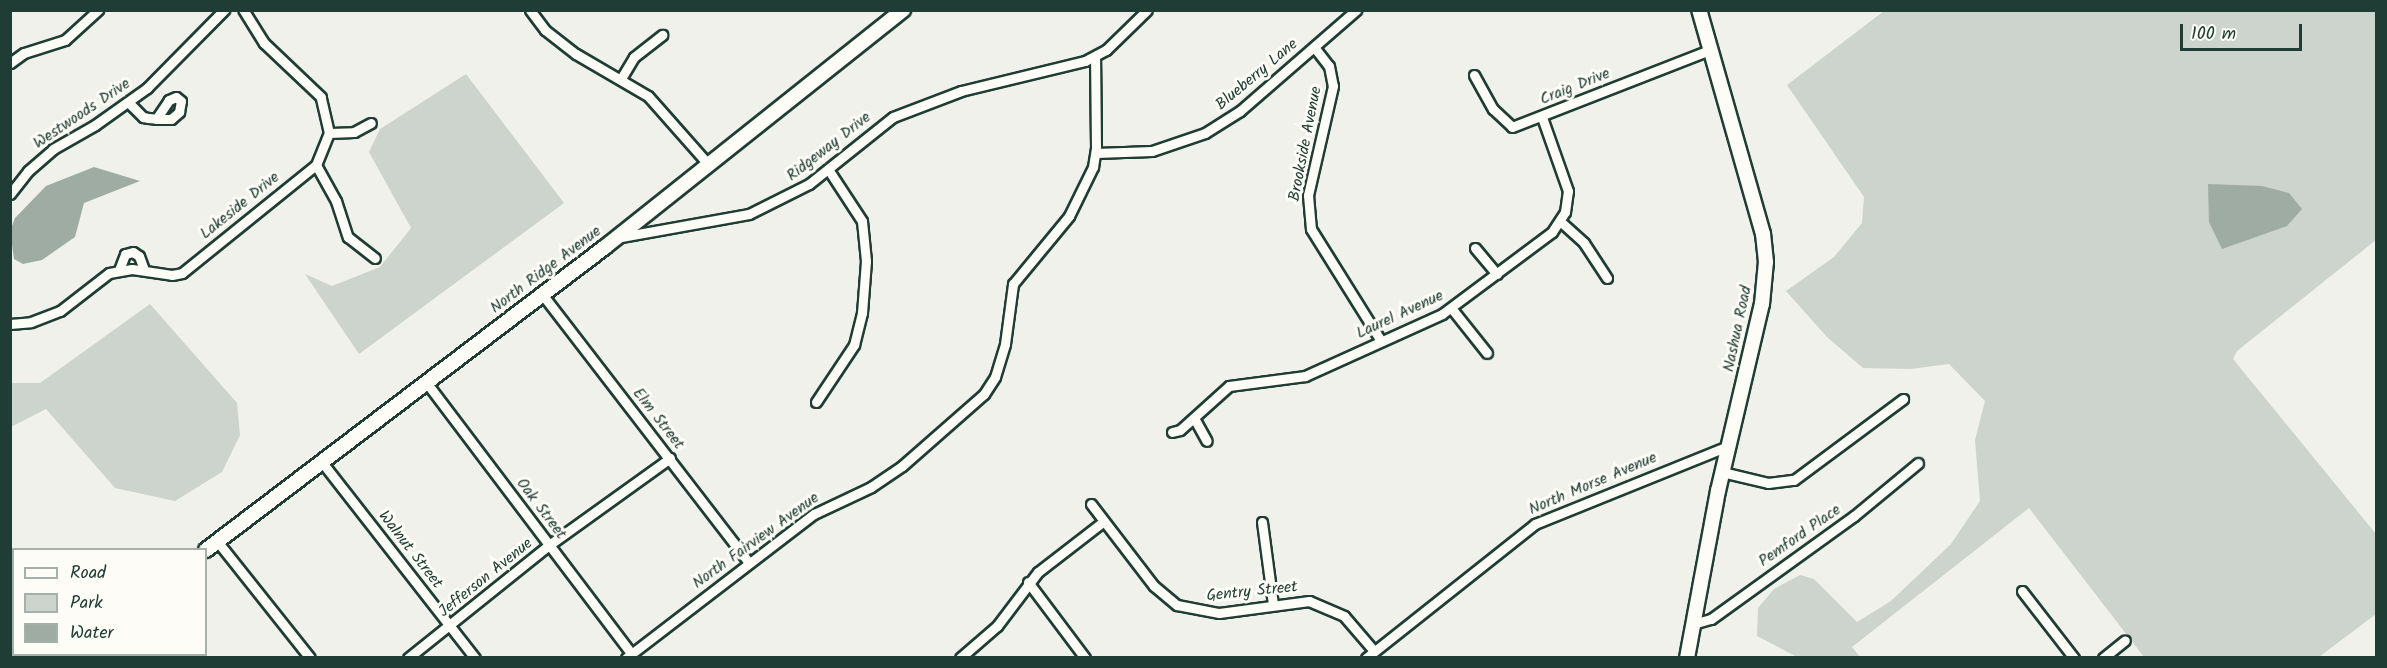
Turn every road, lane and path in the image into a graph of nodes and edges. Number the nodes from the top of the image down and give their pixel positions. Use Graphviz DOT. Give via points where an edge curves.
graph roads {
  1 [pos="98,10"];
  2 [pos="224,10"];
  3 [pos="243,10"];
  4 [pos="530,10"];
  5 [pos="903,10"];
  6 [pos="1147,10"];
  7 [pos="1356,10"];
  8 [pos="1699,10"];
  9 [pos="662,35"];
  10 [pos="1314,46"];
  11 [pos="1709,50"];
  12 [pos="1095,57"];
  13 [pos="10,63"];
  14 [pos="1474,75"];
  15 [pos="622,77"];
  16 [pos="129,103"];
  17 [pos="1542,117"];
  18 [pos="156,118"];
  19 [pos="370,123"];
  20 [pos="329,133"];
  21 [pos="1096,153"];
  22 [pos="316,165"];
  23 [pos="709,165"];
  24 [pos="828,169"];
  25 [pos="10,194"];
  26 [pos="1561,222"];
  27 [pos="616,238"];
  28 [pos="1475,248"];
  29 [pos="375,258"];
  30 [pos="119,270"];
  31 [pos="144,270"];
  32 [pos="1497,274"];
  33 [pos="1607,278"];
  34 [pos="542,294"];
  35 [pos="1452,309"];
  36 [pos="10,324"];
  37 [pos="1381,340"];
  38 [pos="1487,352"];
  39 [pos="426,382"];
  40 [pos="1903,399"];
  41 [pos="816,402"];
  42 [pos="1194,418"];
  43 [pos="1172,432"];
  44 [pos="1207,441"];
  45 [pos="1728,446"];
  46 [pos="670,458"];
  47 [pos="321,461"];
  48 [pos="1918,462"];
  49 [pos="1722,472"];
  50 [pos="1091,504"];
  51 [pos="1104,521"];
  52 [pos="1262,522"];
  53 [pos="217,541"];
  54 [pos="549,546"];
  55 [pos="207,549"];
  56 [pos="748,563"];
  57 [pos="1028,582"];
  58 [pos="2022,591"];
  59 [pos="1273,604"];
  60 [pos="1693,624"];
  61 [pos="450,626"];
  62 [pos="2125,640"];
  63 [pos="1370,654"];
  64 [pos="628,655"];
  65 [pos="310,657"];
  66 [pos="408,657"];
  67 [pos="475,657"];
  68 [pos="960,657"];
  69 [pos="1085,657"];
  70 [pos="1687,657"];
  71 [pos="2074,657"];
  72 [pos="2103,657"];
  1 -- 13 [label="street" via="65,40 24,53"];
  2 -- 16 [label="street, Westwoods Drive" via="166,71"];
  3 -- 20 [label="street" via="264,43 316,89 326,107"];
  4 -- 15 [label="street" via="545,30 576,54"];
  5 -- 23 [label="street, North Ridge Avenue"];
  6 -- 12 [label="street, Ridgeway Drive"];
  7 -- 10 [label="street, Blueberry Lane"];
  8 -- 11 [label="street, Nashua Road"];
  9 -- 15 [label="street" via="634,57"];
  10 -- 21 [label="street, Blueberry Lane" via="1240,111 1205,133 1152,151"];
  10 -- 37 [label="street, Brookside Avenue" via="1331,70 1333,86 1308,195 1311,230"];
  11 -- 17 [label="street, Craig Drive"];
  11 -- 45 [label="street, Nashua Road" via="1763,234 1766,262 1762,304"];
  12 -- 21 [label="street, North Fairview Avenue"];
  12 -- 24 [label="street, Ridgeway Drive" via="918,106 873,130"];
  14 -- 17 [label="street, Craig Drive" via="1493,108 1512,127"];
  15 -- 23 [label="street" via="671,118"];
  16 -- 18 [label="street" via="139,115"];
  16 -- 25 [label="street, Westwoods Drive" via="53,149"];
  17 -- 26 [label="street" via="1567,181 1568,201"];
  19 -- 20 [label="street" via="354,132"];
  20 -- 22 [label="street, Lakeside Drive"];
  21 -- 56 [label="street, North Fairview Avenue" via="1087,184 1069,216 1013,284 1005,344 995,377 984,394 902,466 871,487 821,510"];
  22 -- 29 [label="street" via="336,201 348,237"];
  22 -- 31 [label="street, Lakeside Drive" via="187,270 172,275"];
  23 -- 27 [label="street, North Ridge Avenue"];
  24 -- 27 [label="street, Ridgeway Drive" via="789,196 749,214"];
  24 -- 41 [label="street" via="862,221 866,261 862,313 854,345"];
  26 -- 32 [label="street, Laurel Avenue"];
  26 -- 33 [label="street" via="1584,243"];
  27 -- 34 [label="street, North Ridge Avenue"];
  28 -- 32 [label="street"];
  30 -- 31 [label="street, Lakeside Drive"];
  30 -- 31 [label="street" via="125,254 133,252 140,256"];
  30 -- 36 [label="street, Lakeside Drive" via="98,280 53,314"];
  32 -- 35 [label="street, Laurel Avenue"];
  34 -- 39 [label="street, North Ridge Avenue"];
  34 -- 46 [label="street, Elm Street"];
  35 -- 37 [label="street, Laurel Avenue"];
  35 -- 38 [label="street"];
  37 -- 42 [label="street, Laurel Avenue" via="1305,376 1229,386"];
  39 -- 47 [label="street, North Ridge Avenue"];
  39 -- 54 [label="street, Oak Street"];
  40 -- 49 [label="street" via="1794,480 1768,483"];
  42 -- 43 [label="street, Laurel Avenue"];
  42 -- 44 [label="street"];
  45 -- 49 [label="street, Nashua Road"];
  45 -- 63 [label="street, North Morse Avenue" via="1534,524"];
  46 -- 54 [label="street, Jefferson Avenue"];
  46 -- 56 [label="street, Elm Street"];
  47 -- 53 [label="street, North Ridge Avenue"];
  47 -- 61 [label="street, Walnut Street"];
  48 -- 60 [label="street, Pemford Place" via="1854,516 1711,619"];
  49 -- 60 [label="street, Nashua Road"];
  50 -- 51 [label="street, Gentry Street"];
  51 -- 57 [label="street"];
  51 -- 59 [label="street, Gentry Street" via="1155,586 1177,605 1219,613"];
  52 -- 59 [label="street"];
  53 -- 55 [label="street, North Ridge Avenue"];
  53 -- 65 [label="street"];
  54 -- 61 [label="street, Jefferson Avenue"];
  54 -- 64 [label="street, Oak Street"];
  56 -- 64 [label="street, North Fairview Avenue"];
  57 -- 68 [label="street" via="997,626"];
  57 -- 69 [label="street"];
  58 -- 71 [label="street"];
  59 -- 63 [label="street, Gentry Street" via="1309,601 1333,610"];
  60 -- 70 [label="street, Nashua Road"];
  61 -- 66 [label="street, Jefferson Avenue"];
  61 -- 67 [label="street, Walnut Street"];
  62 -- 72 [label="street"];
}
